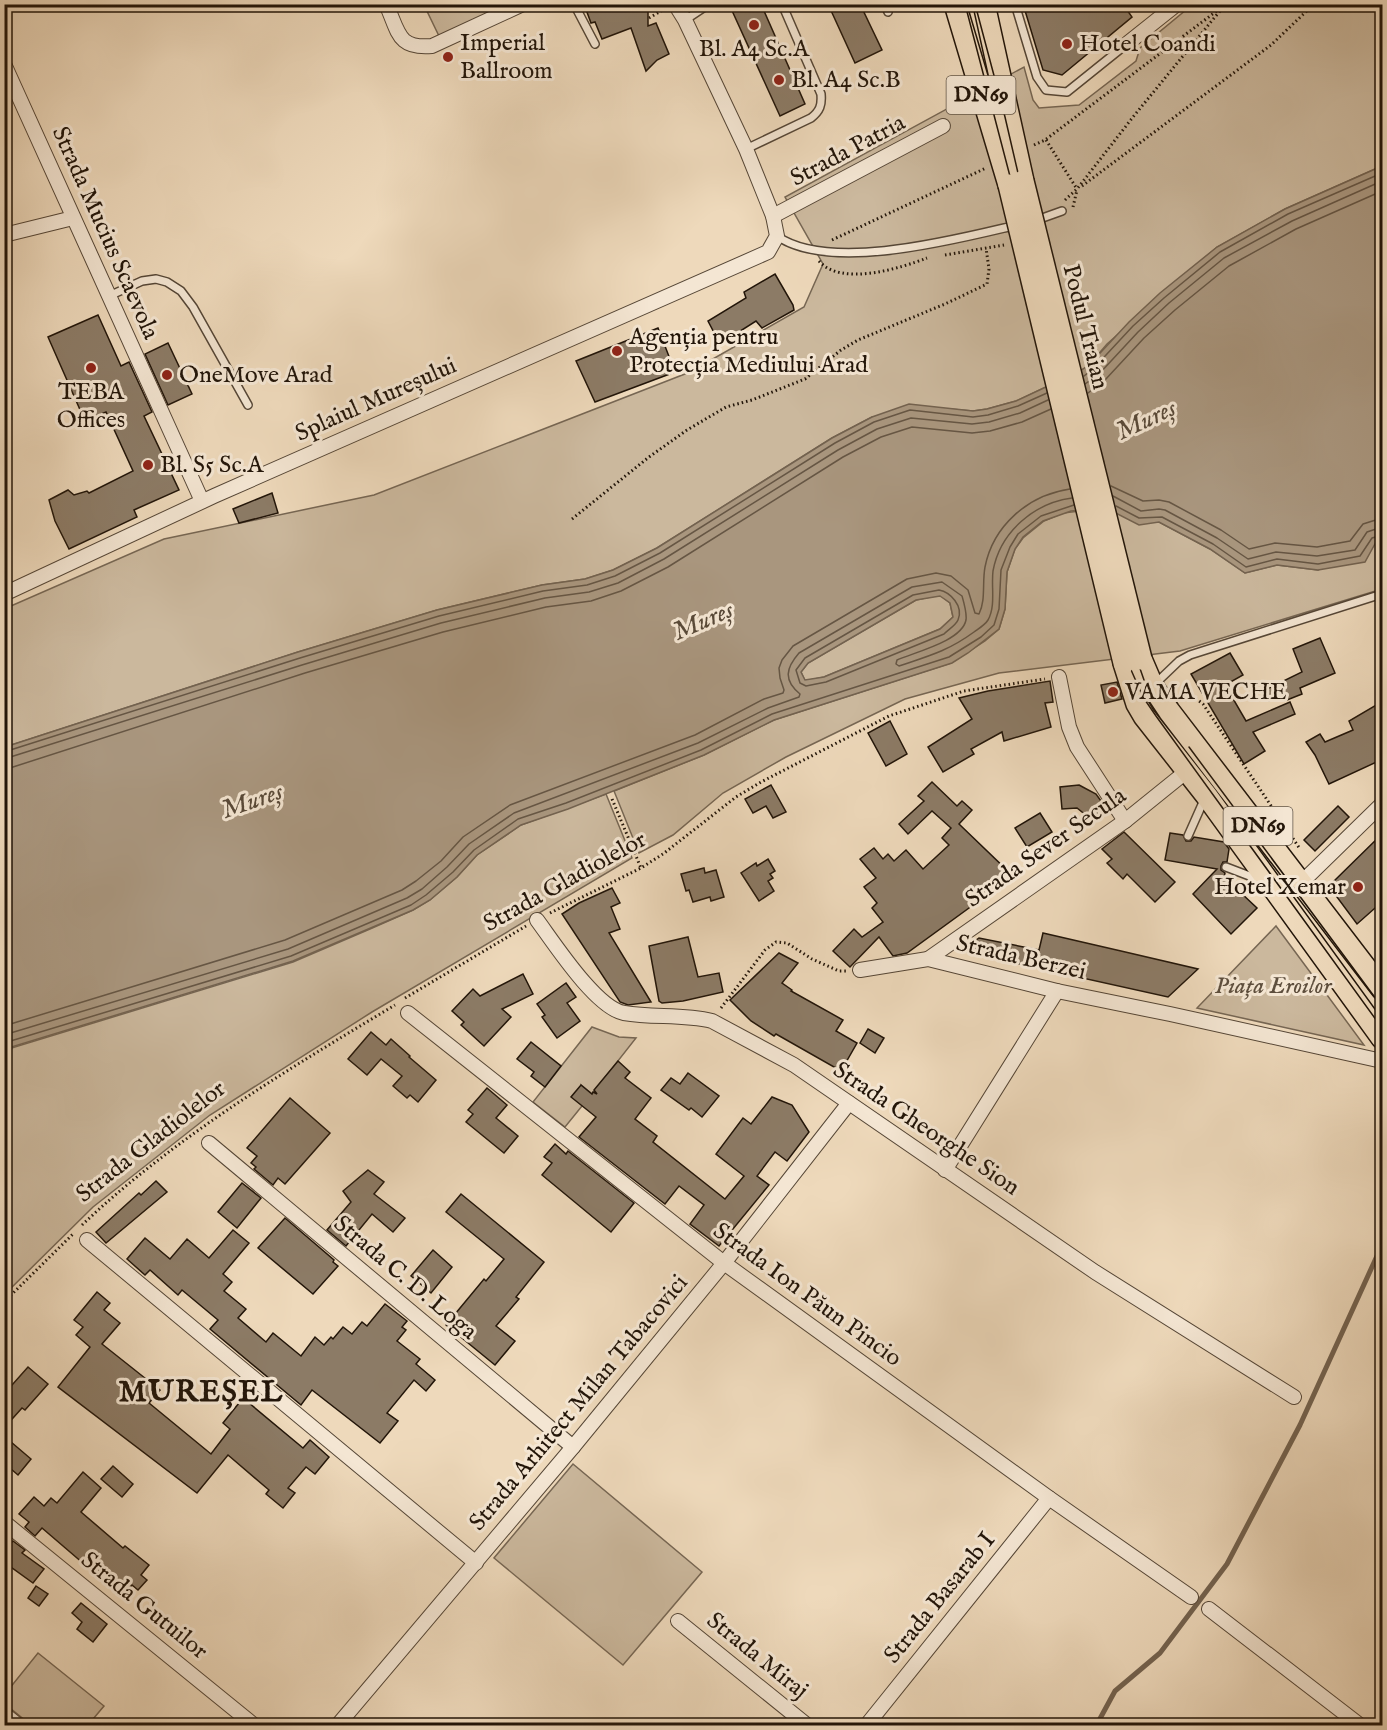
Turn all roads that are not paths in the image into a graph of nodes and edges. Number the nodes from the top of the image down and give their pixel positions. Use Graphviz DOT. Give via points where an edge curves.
graph roads {
  1 [pos="386,4"];
  2 [pos="523,4"];
  3 [pos="574,4"];
  4 [pos="709,4"];
  5 [pos="782,4"];
  6 [pos="954,4"];
  7 [pos="984,4"];
  8 [pos="1015,4"];
  9 [pos="1177,4"];
  10 [pos="671,6"];
  11 [pos="685,20"];
  12 [pos="595,44"];
  13 [pos="1128,44"];
  14 [pos="4,64"];
  15 [pos="9,84"];
  16 [pos="943,126"];
  17 [pos="746,149"];
  18 [pos="1009,157"];
  19 [pos="1062,211"];
  20 [pos="773,216"];
  21 [pos="73,218"];
  22 [pos="4,235"];
  23 [pos="777,236"];
  24 [pos="109,296"];
  25 [pos="248,405"];
  26 [pos="202,501"];
  27 [pos="4,594"];
  28 [pos="1383,594"];
  29 [pos="1133,661"];
  30 [pos="1059,677"];
  31 [pos="1153,687"];
  32 [pos="1187,771"];
  33 [pos="1206,795"];
  34 [pos="1383,804"];
  35 [pos="1125,821"];
  36 [pos="1188,836"];
  37 [pos="1226,867"];
  38 [pos="1271,883"];
  39 [pos="1301,883"];
  40 [pos="537,920"];
  41 [pos="928,959"];
  42 [pos="861,970"];
  43 [pos="1383,989"];
  44 [pos="1057,991"];
  45 [pos="408,1013"];
  46 [pos="1383,1038"];
  47 [pos="1383,1061"];
  48 [pos="849,1103"];
  49 [pos="209,1143"];
  50 [pos="945,1170"];
  51 [pos="87,1240"];
  52 [pos="724,1263"];
  53 [pos="1294,1397"];
  54 [pos="573,1447"];
  55 [pos="1049,1498"];
  56 [pos="4,1522"];
  57 [pos="476,1563"];
  58 [pos="1191,1597"];
  59 [pos="1209,1609"];
  60 [pos="678,1621"];
  61 [pos="4,1714"];
  62 [pos="19,1725"];
  63 [pos="255,1725"];
  64 [pos="338,1725"];
  65 [pos="808,1725"];
  66 [pos="866,1725"];
  67 [pos="1361,1725"];
  1 -- 2 [label="street" via="402,40 418,47 432,46"];
  3 -- 12 [label="lane"];
  4 -- 11 [label="lane"];
  5 -- 17 [label="lane" via="822,102 811,117"];
  6 -- 18 [label="main road, DN69"];
  7 -- 18 [label="main road, DN69"];
  8 -- 13 [label="lane" via="1037,77 1046,90 1066,92"];
  9 -- 13 [label="street"];
  10 -- 11 [label="street, Strada Patria"];
  11 -- 17 [label="street, Strada Patria"];
  14 -- 15 [label="street, Strada Mucius Scaevola"];
  15 -- 21 [label="street, Strada Mucius Scaevola"];
  16 -- 20 [label="street, Strada Patria"];
  17 -- 20 [label="street, Strada Patria"];
  18 -- 29 [label="main road, Podul Traian / DN69, bridge"];
  19 -- 23 [label="lane" via="901,250 843,253 790,245"];
  20 -- 23 [label="street, Strada Patria"];
  21 -- 22 [label="street"];
  21 -- 24 [label="street, Strada Mucius Scaevola"];
  23 -- 26 [label="street, Splaiul Mureșului" via="768,252"];
  24 -- 25 [label="lane" via="156,279 181,291"];
  24 -- 26 [label="street, Strada Mucius Scaevola"];
  26 -- 27 [label="street, Splaiul Mureșului"];
  28 -- 31 [label="lane" via="1190,655"];
  29 -- 31 [label="main road, DN69"];
  29 -- 32 [label="main road, DN69" via="1137,704"];
  30 -- 35 [label="street" via="1077,747"];
  31 -- 39 [label="main road, DN69"];
  32 -- 33 [label="main road, DN69"];
  32 -- 35 [label="street, Strada Sever Secula"];
  33 -- 36 [label="lane"];
  33 -- 38 [label="main road, DN69"];
  34 -- 39 [label="street"];
  35 -- 41 [label="street, Strada Sever Secula"];
  37 -- 38 [label="lane"];
  38 -- 46 [label="main road, DN69"];
  39 -- 43 [label="main road, DN69"];
  40 -- 48 [label="street, Strada Gheorghe Sion" via="582,979 615,1010 712,1021 794,1065"];
  41 -- 42 [label="street, Strada Berzei"];
  41 -- 44 [label="street, Strada Berzei"];
  44 -- 47 [label="street, Strada Berzei"];
  44 -- 50 [label="street"];
  45 -- 52 [label="street, Strada Ion Păun Pincio"];
  48 -- 50 [label="street, Strada Gheorghe Sion"];
  48 -- 52 [label="street, Strada Arhitect Milan Tabacovici"];
  49 -- 54 [label="street, Strada C. D. Loga"];
  50 -- 53 [label="street, Strada Gheorghe Sion" via="1095,1272"];
  51 -- 57 [label="street"];
  52 -- 54 [label="street, Strada Arhitect Milan Tabacovici"];
  52 -- 55 [label="street, Strada Ion Păun Pincio"];
  54 -- 57 [label="street, Strada Arhitect Milan Tabacovici"];
  55 -- 58 [label="street, Strada Ion Păun Pincio"];
  55 -- 66 [label="street, Strada Basarab I"];
  56 -- 63 [label="street, Strada Gutuilor"];
  57 -- 64 [label="street, Strada Arhitect Milan Tabacovici"];
  59 -- 67 [label="street"];
  60 -- 65 [label="street, Strada Miraj"];
  61 -- 62 [label="street"];
}
